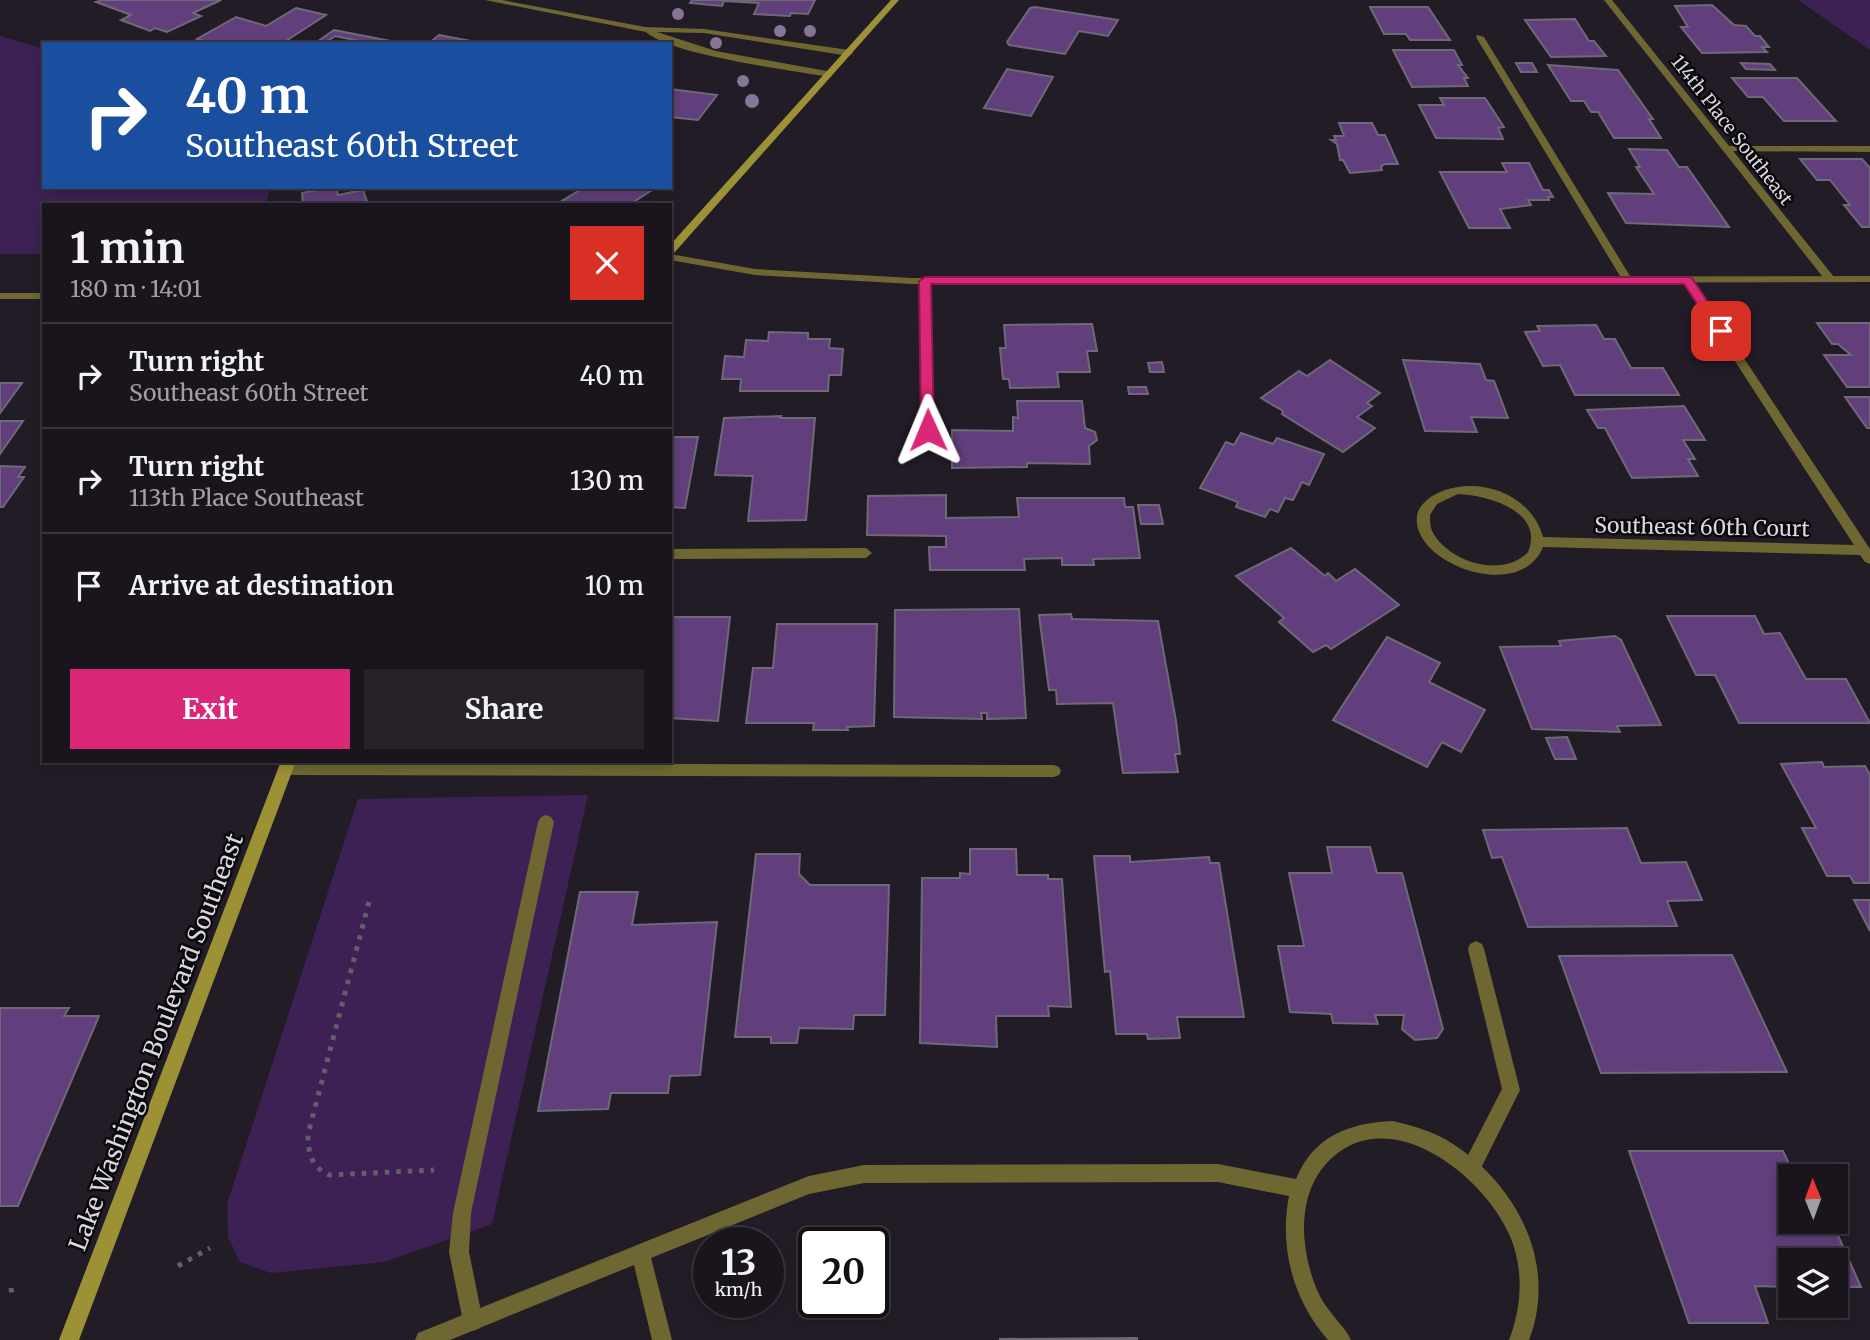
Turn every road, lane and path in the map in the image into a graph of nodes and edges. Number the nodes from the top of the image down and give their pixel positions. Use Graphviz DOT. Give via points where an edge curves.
graph roads {
  1 [pos="489,0"];
  2 [pos="895,0"];
  3 [pos="1608,0"];
  4 [pos="645,29"];
  5 [pos="1480,37"];
  6 [pos="672,42"];
  7 [pos="672,42"];
  8 [pos="849,53"];
  9 [pos="829,74"];
  10 [pos="1727,149"];
  11 [pos="1870,149"];
  12 [pos="672,249"];
  13 [pos="672,257"];
  14 [pos="1830,279"];
  15 [pos="1870,279"];
  16 [pos="925,281"];
  17 [pos="1628,281"];
  18 [pos="1688,281"];
  19 [pos="0,296"];
  20 [pos="42,296"];
  21 [pos="928,430"];
  22 [pos="1539,542"];
  23 [pos="866,553"];
  24 [pos="672,554"];
  25 [pos="1867,555"];
  26 [pos="287,765"];
  27 [pos="1054,771"];
  28 [pos="546,822"];
  29 [pos="369,902"];
  30 [pos="1476,949"];
  31 [pos="1471,1167"];
  32 [pos="471,1169"];
  33 [pos="1299,1189"];
  34 [pos="209,1248"];
  35 [pos="640,1252"];
  36 [pos="178,1266"];
  37 [pos="473,1321"];
  38 [pos="69,1340"];
  39 [pos="425,1340"];
  40 [pos="662,1340"];
  41 [pos="1341,1340"];
  42 [pos="1519,1340"];
  1 -- 4 [label="street"];
  2 -- 8 [label="main road"];
  3 -- 10 [label="street, 114th Place Southeast"];
  4 -- 6 [label="street"];
  4 -- 8 [label="street" via="704,31"];
  5 -- 17 [label="street"];
  7 -- 9 [label="street"];
  8 -- 9 [label="main road"];
  9 -- 12 [label="main road"];
  10 -- 11 [label="street"];
  10 -- 14 [label="street, 114th Place Southeast"];
  13 -- 16 [label="street" via="755,272"];
  14 -- 15 [label="street"];
  14 -- 18 [label="street"];
  16 -- 17 [label="street"];
  16 -- 21 [label="street"];
  17 -- 18 [label="street"];
  18 -- 25 [label="street"];
  19 -- 20 [label="street"];
  22 -- 22 [label="street" via="1527,515 1494,495 1456,490 1434,498 1423,514 1423,527 1442,553 1476,569 1512,569 1526,563"];
  22 -- 25 [label="street, Southeast 60th Court"];
  23 -- 24 [label="street"];
  26 -- 27 [label="street"];
  26 -- 38 [label="main road, Lake Washington Boulevard Southeast"];
  28 -- 32 [label="street"];
  29 -- 32 [label="path" via="308,1134 308,1150 314,1165 329,1175"];
  30 -- 31 [label="street" via="1511,1090"];
  31 -- 33 [label="street" via="1447,1149 1408,1133 1374,1132 1341,1140 1316,1160"];
  31 -- 42 [label="street" via="1510,1212 1527,1254 1531,1299"];
  32 -- 37 [label="street" via="461,1213 459,1252"];
  33 -- 35 [label="street" via="1218,1173 864,1174 809,1185"];
  33 -- 41 [label="street" via="1292,1225 1297,1264 1313,1304"];
  34 -- 36 [label="path"];
  35 -- 37 [label="street"];
  35 -- 40 [label="street"];
  37 -- 39 [label="street"];
}
